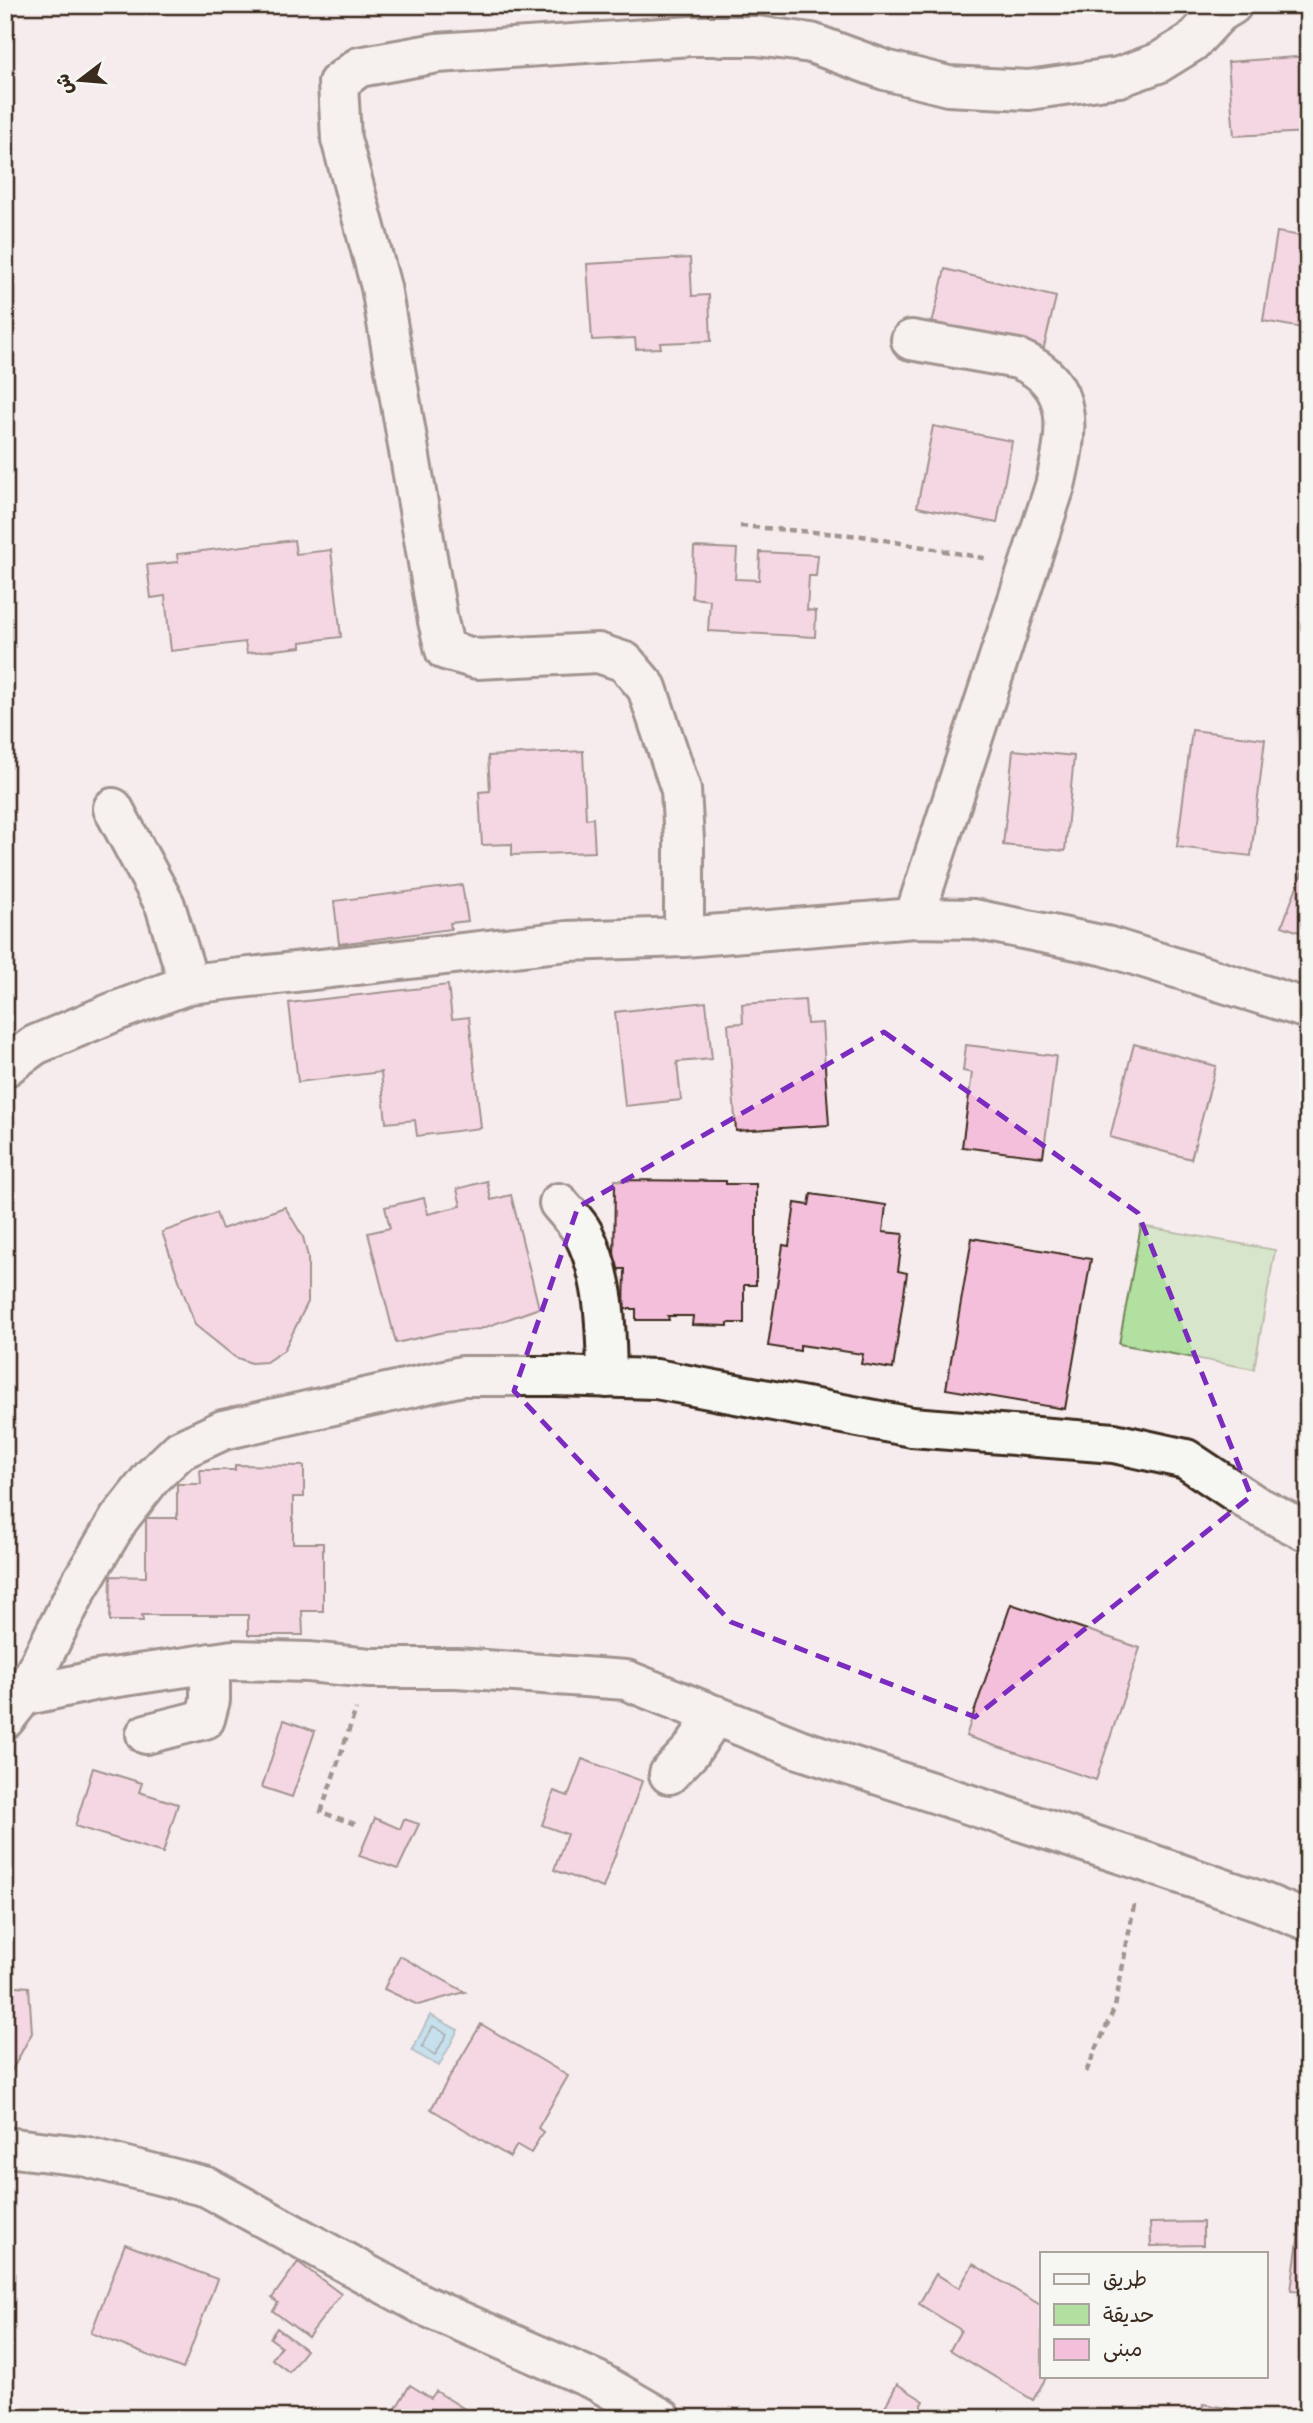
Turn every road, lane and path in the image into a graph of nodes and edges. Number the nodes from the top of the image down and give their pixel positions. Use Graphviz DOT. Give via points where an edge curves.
graph roads {
  1 [pos="1232,5"];
  2 [pos="911,340"];
  3 [pos="740,526"];
  4 [pos="1029,566"];
  5 [pos="113,808"];
  6 [pos="914,918"];
  7 [pos="684,937"];
  8 [pos="189,984"];
  9 [pos="1308,1009"];
  10 [pos="5,1067"];
  11 [pos="559,1203"];
  12 [pos="607,1378"];
  13 [pos="1308,1532"];
  14 [pos="211,1663"];
  15 [pos="370,1668"];
  16 [pos="14,1707"];
  17 [pos="715,1715"];
  18 [pos="146,1734"];
  19 [pos="669,1774"];
  20 [pos="355,1824"];
  21 [pos="1143,1861"];
  22 [pos="1308,1921"];
  23 [pos="1086,2072"];
  24 [pos="5,2147"];
  25 [pos="661,2418"];
  1 -- 7 [label="street" via="1192,42 1158,63 1119,77 1029,90 948,86 885,70 811,43 757,36 436,53 359,66 338,83 341,139 381,286 445,650 477,659 598,653 625,662 647,688 681,790"];
  2 -- 4 [label="street" via="1018,359 1035,366 1060,396 1065,411 1062,455"];
  3 -- 4 [label="path" via="862,536"];
  4 -- 6 [label="street"];
  5 -- 8 [label="street" via="165,905"];
  6 -- 7 [label="street"];
  6 -- 9 [label="street" via="974,919 1106,946"];
  7 -- 8 [label="street" via="567,941"];
  8 -- 10 [label="street" via="36,1045"];
  11 -- 12 [label="street" via="582,1230 594,1259 606,1318"];
  12 -- 13 [label="street" via="656,1379 912,1427 1114,1443 1186,1459 1255,1505"];
  12 -- 16 [label="street" via="463,1376 223,1430 180,1450 119,1519"];
  14 -- 15 [label="street" via="308,1662"];
  14 -- 16 [label="street" via="97,1680"];
  14 -- 18 [label="street" via="205,1719"];
  15 -- 17 [label="street" via="457,1668 626,1680"];
  15 -- 20 [label="path" via="321,1812"];
  17 -- 19 [label="street"];
  17 -- 21 [label="street" via="799,1749"];
  21 -- 22 [label="street"];
  21 -- 23 [label="path" via="1115,2007"];
  24 -- 25 [label="street" via="83,2155 207,2187 423,2305 597,2381"];
}
